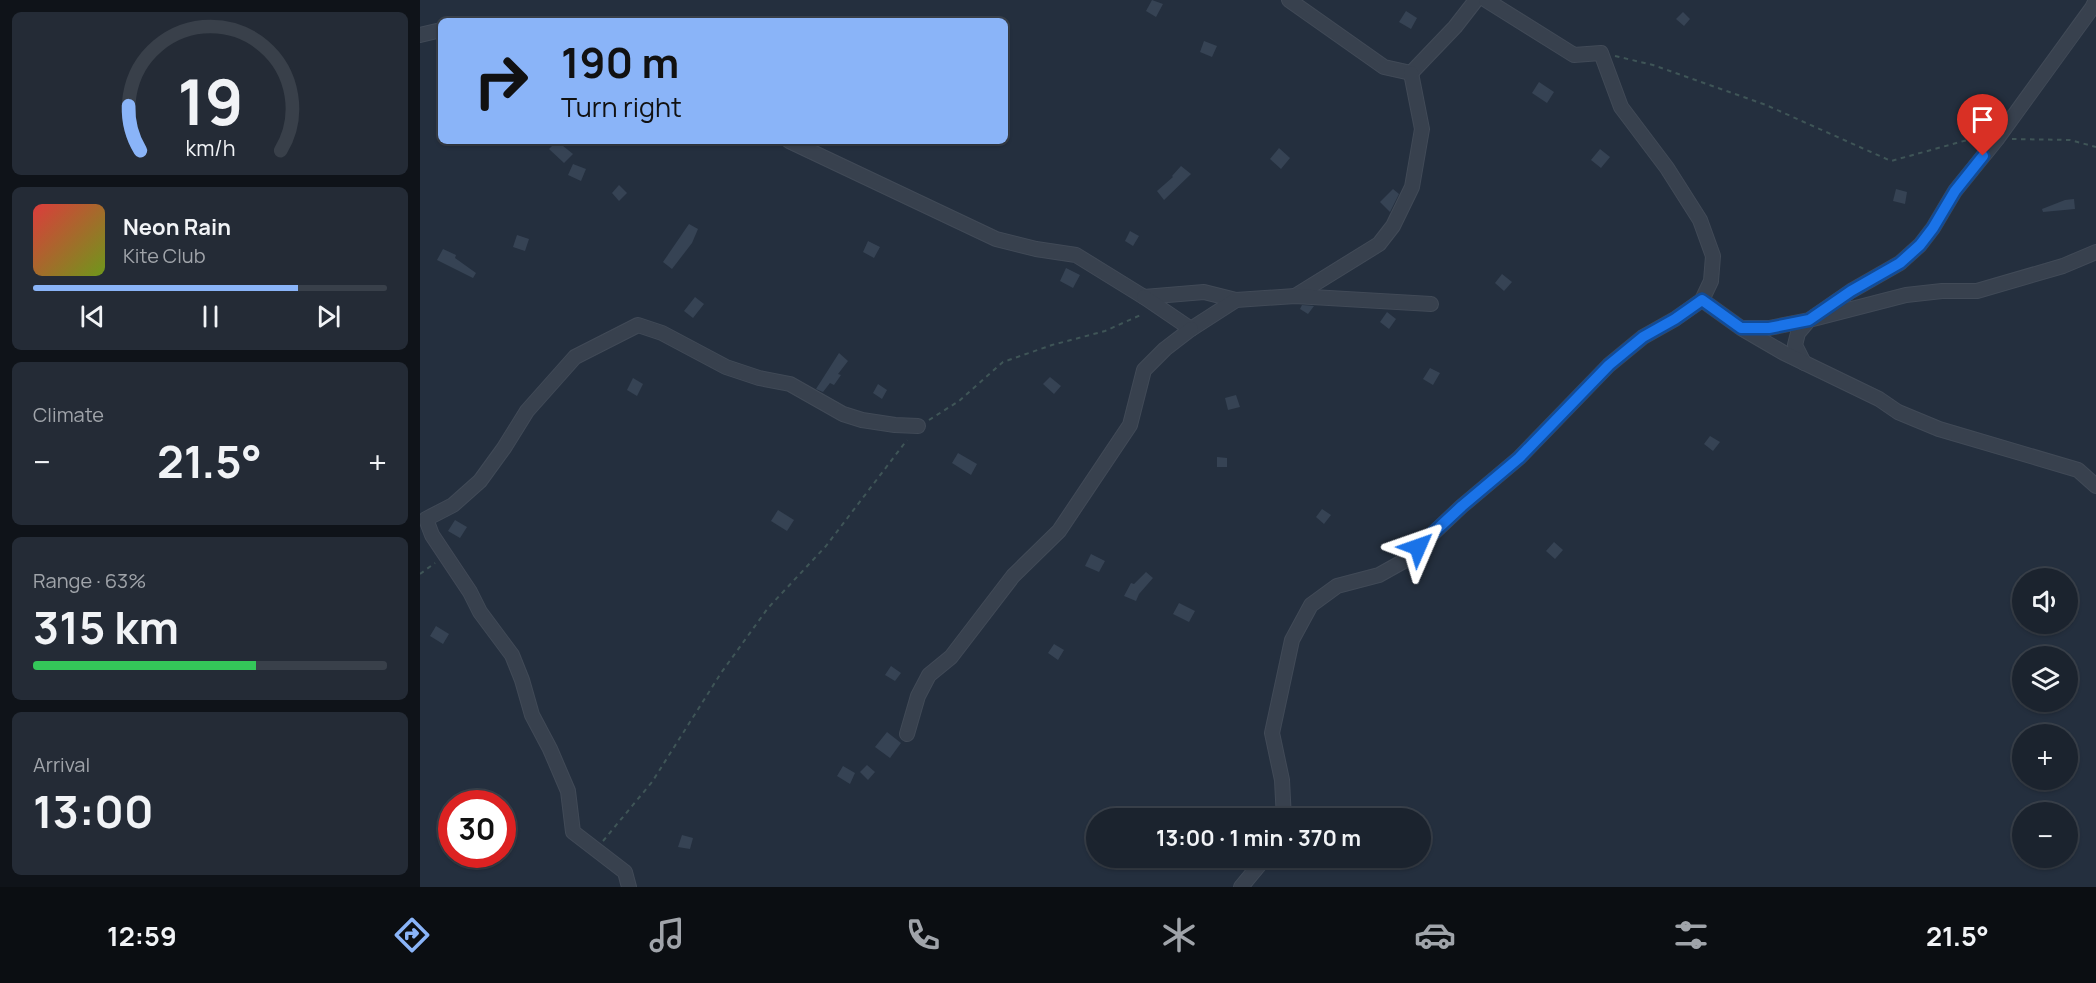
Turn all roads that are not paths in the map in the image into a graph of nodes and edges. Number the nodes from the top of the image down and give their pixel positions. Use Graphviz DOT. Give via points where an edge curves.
graph roads {
  1 [pos="1288,0"];
  2 [pos="1476,0"];
  3 [pos="1486,0"];
  4 [pos="2095,5"];
  5 [pos="438,31"];
  6 [pos="420,35"];
  7 [pos="1411,73"];
  8 [pos="795,144"];
  9 [pos="2096,252"];
  10 [pos="1295,296"];
  11 [pos="1144,297"];
  12 [pos="1236,300"];
  13 [pos="1702,300"];
  14 [pos="1431,304"];
  15 [pos="1809,320"];
  16 [pos="1741,328"];
  17 [pos="1191,329"];
  18 [pos="1804,363"];
  19 [pos="918,426"];
  20 [pos="2096,486"];
  21 [pos="907,734"];
  22 [pos="1283,808"];
  23 [pos="1257,868"];
  24 [pos="629,887"];
  25 [pos="1241,887"];
  1 -- 7 [label="street" via="1384,67"];
  2 -- 7 [label="street"];
  3 -- 13 [label="street" via="1574,55 1601,53 1621,107 1700,220 1713,256 1711,281"];
  4 -- 15 [label="street" via="1955,191 1920,245 1900,263"];
  5 -- 6 [label="street"];
  7 -- 10 [label="street" via="1422,129 1412,187 1393,226 1379,244"];
  8 -- 11 [label="street" via="996,239 1076,255"];
  9 -- 15 [label="street" via="2063,266 1977,291 1906,295"];
  10 -- 12 [label="street"];
  10 -- 14 [label="street"];
  11 -- 12 [label="street" via="1204,292"];
  11 -- 17 [label="street"];
  12 -- 17 [label="street"];
  13 -- 16 [label="street"];
  13 -- 22 [label="street" via="1643,337 1609,365 1519,458 1404,561 1379,575 1337,586 1311,605 1292,640 1272,733"];
  15 -- 16 [label="street" via="1769,328"];
  15 -- 18 [label="street" via="1798,333 1795,345"];
  16 -- 18 [label="street"];
  17 -- 21 [label="street" via="1144,370 1130,425 1059,531 1013,576 951,657 929,675"];
  18 -- 20 [label="street" via="1898,412 1940,429 2078,470"];
  19 -- 24 [label="street" via="843,414 790,384 726,367 662,333 638,325 575,357 527,411 480,481 453,505 426,519 480,612 512,655 532,715 568,791 573,832 625,872"];
  23 -- 25 [label="street"];
}
